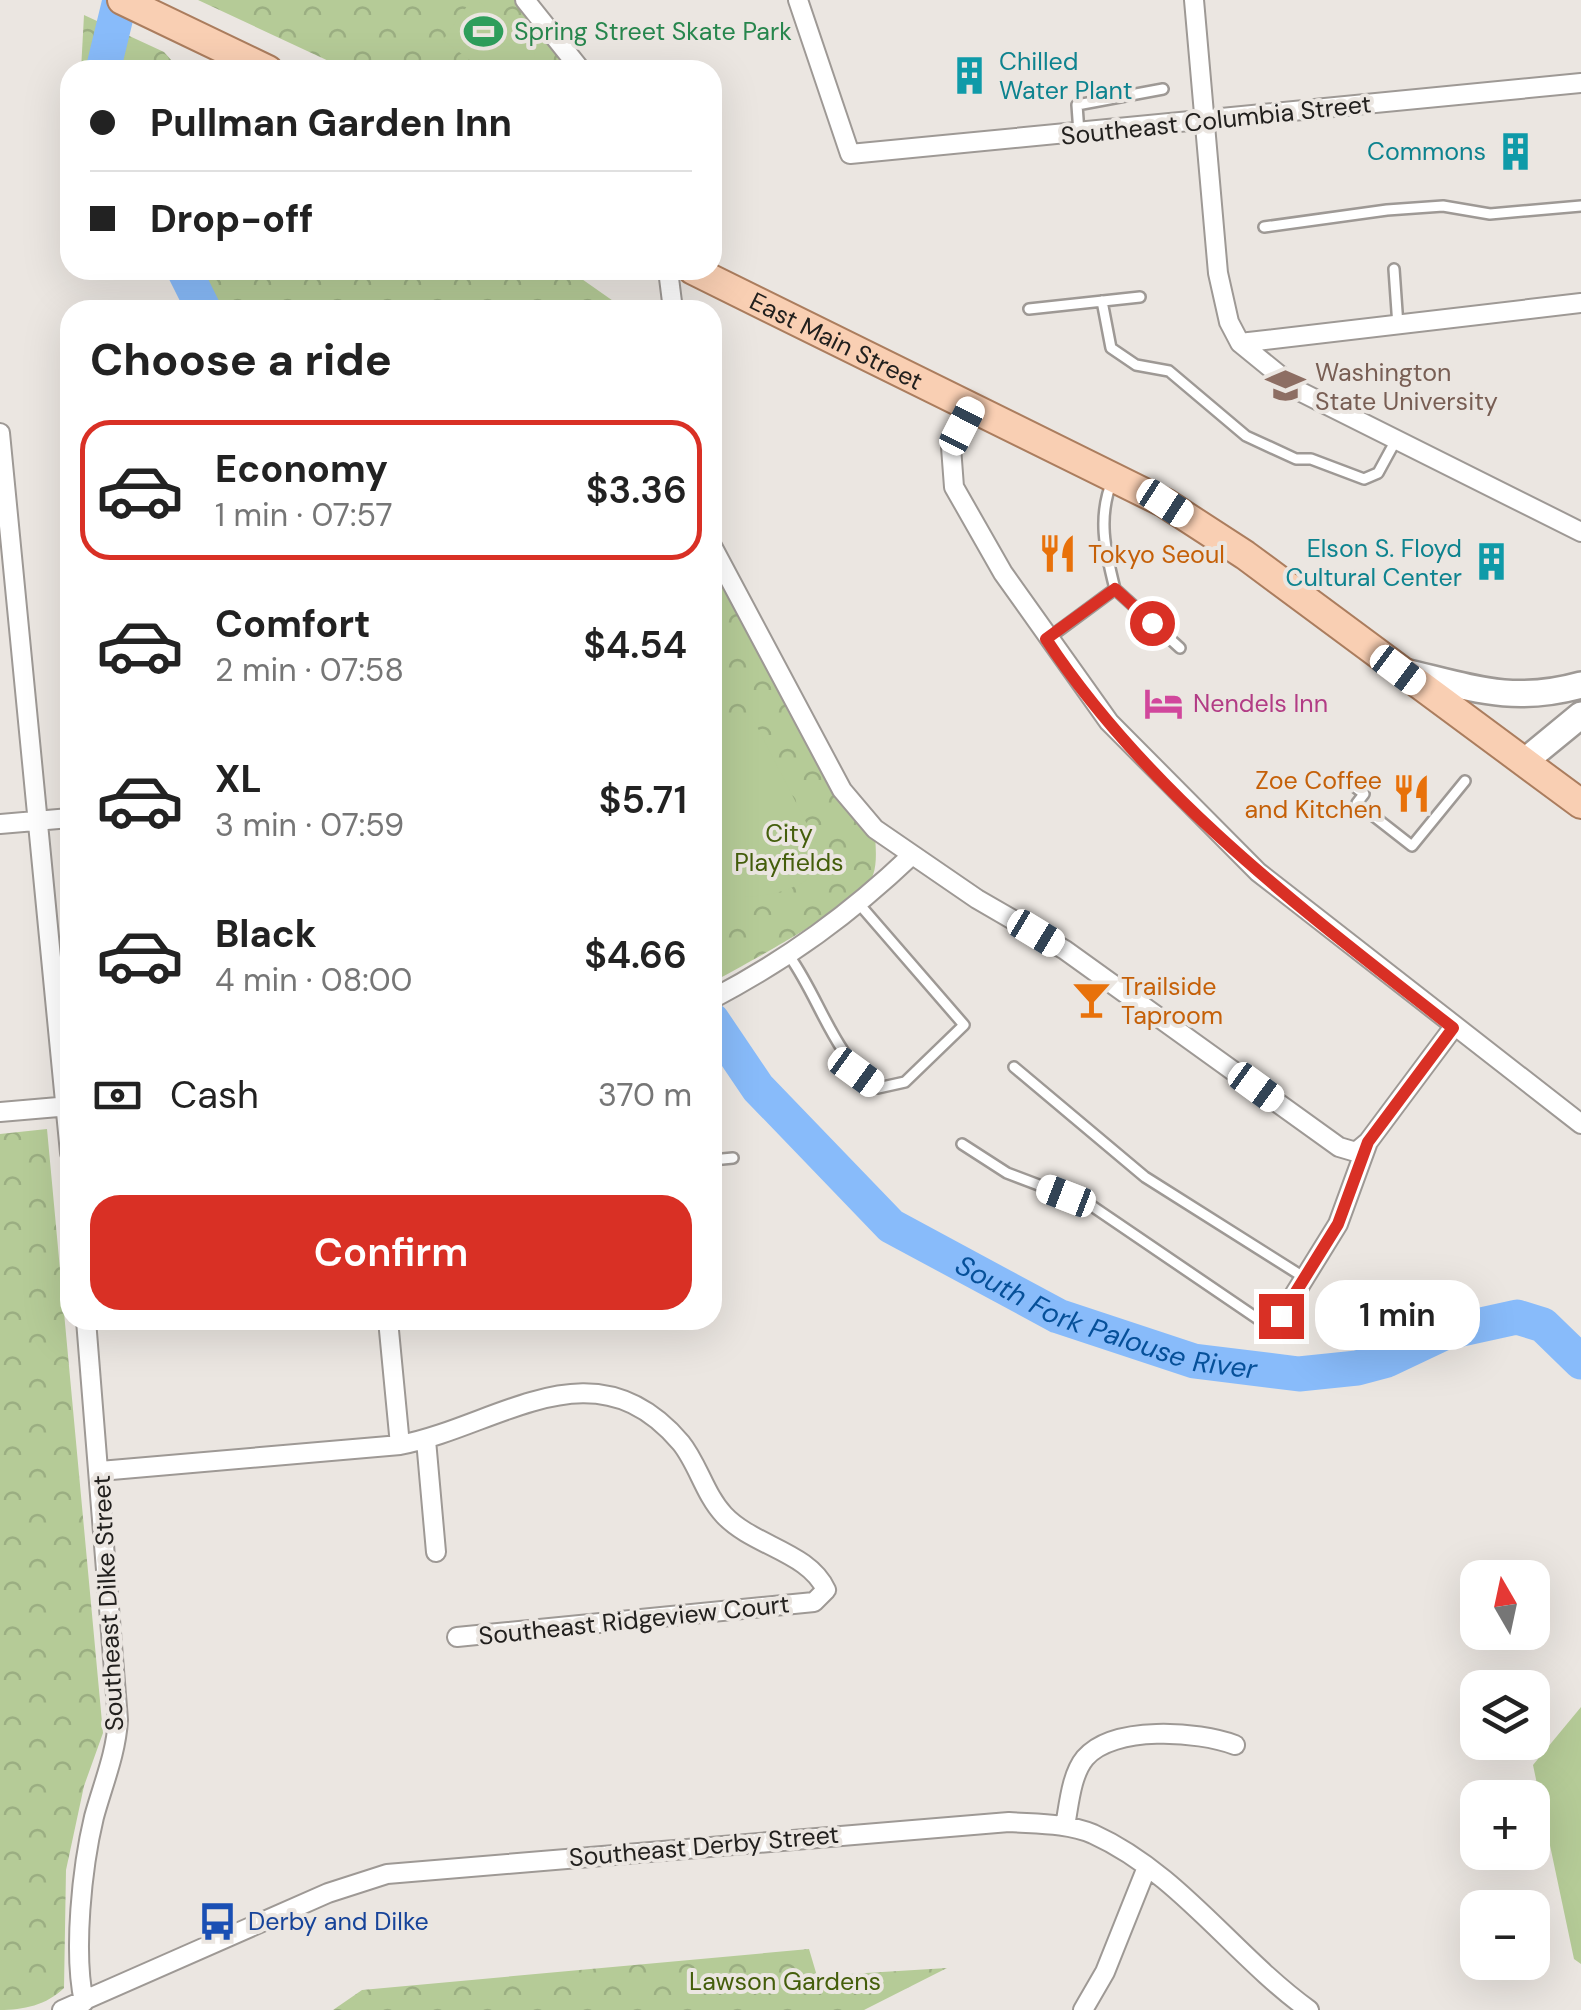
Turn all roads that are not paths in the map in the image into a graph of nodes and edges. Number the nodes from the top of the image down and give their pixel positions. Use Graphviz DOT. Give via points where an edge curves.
graph roads {
  1 [pos="122,0"];
  2 [pos="526,0"];
  3 [pos="798,0"];
  4 [pos="1194,0"];
  5 [pos="247,60"];
  6 [pos="572,60"];
  7 [pos="1581,83"];
  8 [pos="1163,89"];
  9 [pos="1205,121"];
  10 [pos="1079,133"];
  11 [pos="1581,206"];
  12 [pos="1264,228"];
  13 [pos="1394,268"];
  14 [pos="713,280"];
  15 [pos="1140,297"];
  16 [pos="1102,301"];
  17 [pos="1581,303"];
  18 [pos="1029,309"];
  19 [pos="1398,326"];
  20 [pos="1240,343"];
  21 [pos="972,405"];
  22 [pos="0,434"];
  23 [pos="1396,440"];
  24 [pos="1114,476"];
  25 [pos="4,504"];
  26 [pos="1581,532"];
  27 [pos="722,565"];
  28 [pos="1115,589"];
  29 [pos="1046,639"];
  30 [pos="1180,648"];
  31 [pos="1398,670"];
  32 [pos="1581,685"];
  33 [pos="1581,715"];
  34 [pos="1525,761"];
  35 [pos="1346,780"];
  36 [pos="1465,780"];
  37 [pos="1581,804"];
  38 [pos="60,819"];
  39 [pos="40,821"];
  40 [pos="0,824"];
  41 [pos="912,856"];
  42 [pos="860,906"];
  43 [pos="790,956"];
  44 [pos="722,994"];
  45 [pos="60,1025"];
  46 [pos="1453,1028"];
  47 [pos="1014,1067"];
  48 [pos="60,1107"];
  49 [pos="0,1112"];
  50 [pos="1581,1124"];
  51 [pos="1368,1142"];
  52 [pos="962,1144"];
  53 [pos="733,1158"];
  54 [pos="722,1159"];
  55 [pos="1305,1278"];
  56 [pos="1281,1316"];
  57 [pos="87,1330"];
  58 [pos="389,1330"];
  59 [pos="426,1440"];
  60 [pos="400,1446"];
  61 [pos="100,1472"];
  62 [pos="436,1552"];
  63 [pos="457,1637"];
  64 [pos="1235,1745"];
  65 [pos="1065,1826"];
  66 [pos="1147,1867"];
  67 [pos="84,2002"];
  68 [pos="62,2010"];
  69 [pos="1083,2010"];
  70 [pos="1308,2010"];
  1 -- 5 [label="main road"];
  2 -- 6 [label="street"];
  3 -- 10 [label="street, Southeast Columbia Street" via="850,154"];
  4 -- 9 [label="street"];
  7 -- 9 [label="street, Southeast Columbia Street"];
  8 -- 10 [label="lane" via="1076,104"];
  9 -- 10 [label="street, Southeast Columbia Street"];
  9 -- 20 [label="street" via="1218,273"];
  11 -- 12 [label="lane" via="1490,214 1443,206"];
  13 -- 19 [label="lane"];
  14 -- 21 [label="main road, East Main Street"];
  15 -- 16 [label="lane"];
  16 -- 18 [label="lane"];
  16 -- 23 [label="lane" via="1111,348 1124,360 1169,370 1246,436 1364,479 1378,473"];
  17 -- 19 [label="street"];
  19 -- 20 [label="street"];
  20 -- 23 [label="street" via="1299,392"];
  21 -- 24 [label="main road, East Main Street"];
  21 -- 29 [label="street" via="951,448 954,488"];
  22 -- 25 [label="street"];
  23 -- 26 [label="street"];
  24 -- 28 [label="lane" via="1102,520"];
  24 -- 31 [label="main road, East Main Street" via="1245,555"];
  25 -- 39 [label="street"];
  27 -- 41 [label="street" via="842,790 876,829"];
  28 -- 29 [label="lane"];
  28 -- 30 [label="lane"];
  29 -- 46 [label="street" via="1109,722 1258,872"];
  31 -- 32 [label="main road" via="1516,696"];
  31 -- 34 [label="main road, East Main Street"];
  33 -- 34 [label="main road"];
  34 -- 37 [label="main road, East Main Street"];
  35 -- 36 [label="lane" via="1364,794 1358,803 1412,846"];
  38 -- 39 [label="street"];
  39 -- 40 [label="street"];
  39 -- 45 [label="street"];
  41 -- 42 [label="street"];
  41 -- 51 [label="street" via="1065,950 1339,1147 1356,1152"];
  42 -- 43 [label="street"];
  42 -- 43 [label="lane" via="964,1024 905,1082 878,1088 856,1072"];
  43 -- 44 [label="street"];
  46 -- 50 [label="street"];
  46 -- 51 [label="street"];
  47 -- 55 [label="lane" via="1145,1176"];
  48 -- 49 [label="street"];
  51 -- 55 [label="street" via="1338,1224"];
  52 -- 56 [label="lane" via="1006,1173 1088,1204 1258,1319"];
  53 -- 54 [label="lane"];
  55 -- 56 [label="street"];
  57 -- 61 [label="street, Southeast Dilke Street"];
  58 -- 60 [label="street"];
  59 -- 60 [label="street, Southeast Ridgeview Court"];
  59 -- 62 [label="street"];
  59 -- 63 [label="street, Southeast Ridgeview Court" via="533,1398 570,1392 636,1406 682,1445 721,1512 819,1575 826,1590 814,1602"];
  60 -- 61 [label="street, Southeast Ridgeview Court"];
  61 -- 67 [label="street, Southeast Dilke Street" via="118,1720 86,1866 79,1980"];
  64 -- 65 [label="street" via="1208,1735 1122,1737 1100,1745 1075,1779"];
  65 -- 66 [label="street, Southeast Derby Street"];
  65 -- 67 [label="street, Southeast Derby Street" via="1009,1822 387,1874 328,1892"];
  66 -- 69 [label="street"];
  66 -- 70 [label="street, Southeast Derby Street"];
  67 -- 68 [label="street, Southeast Derby Street"];
}
